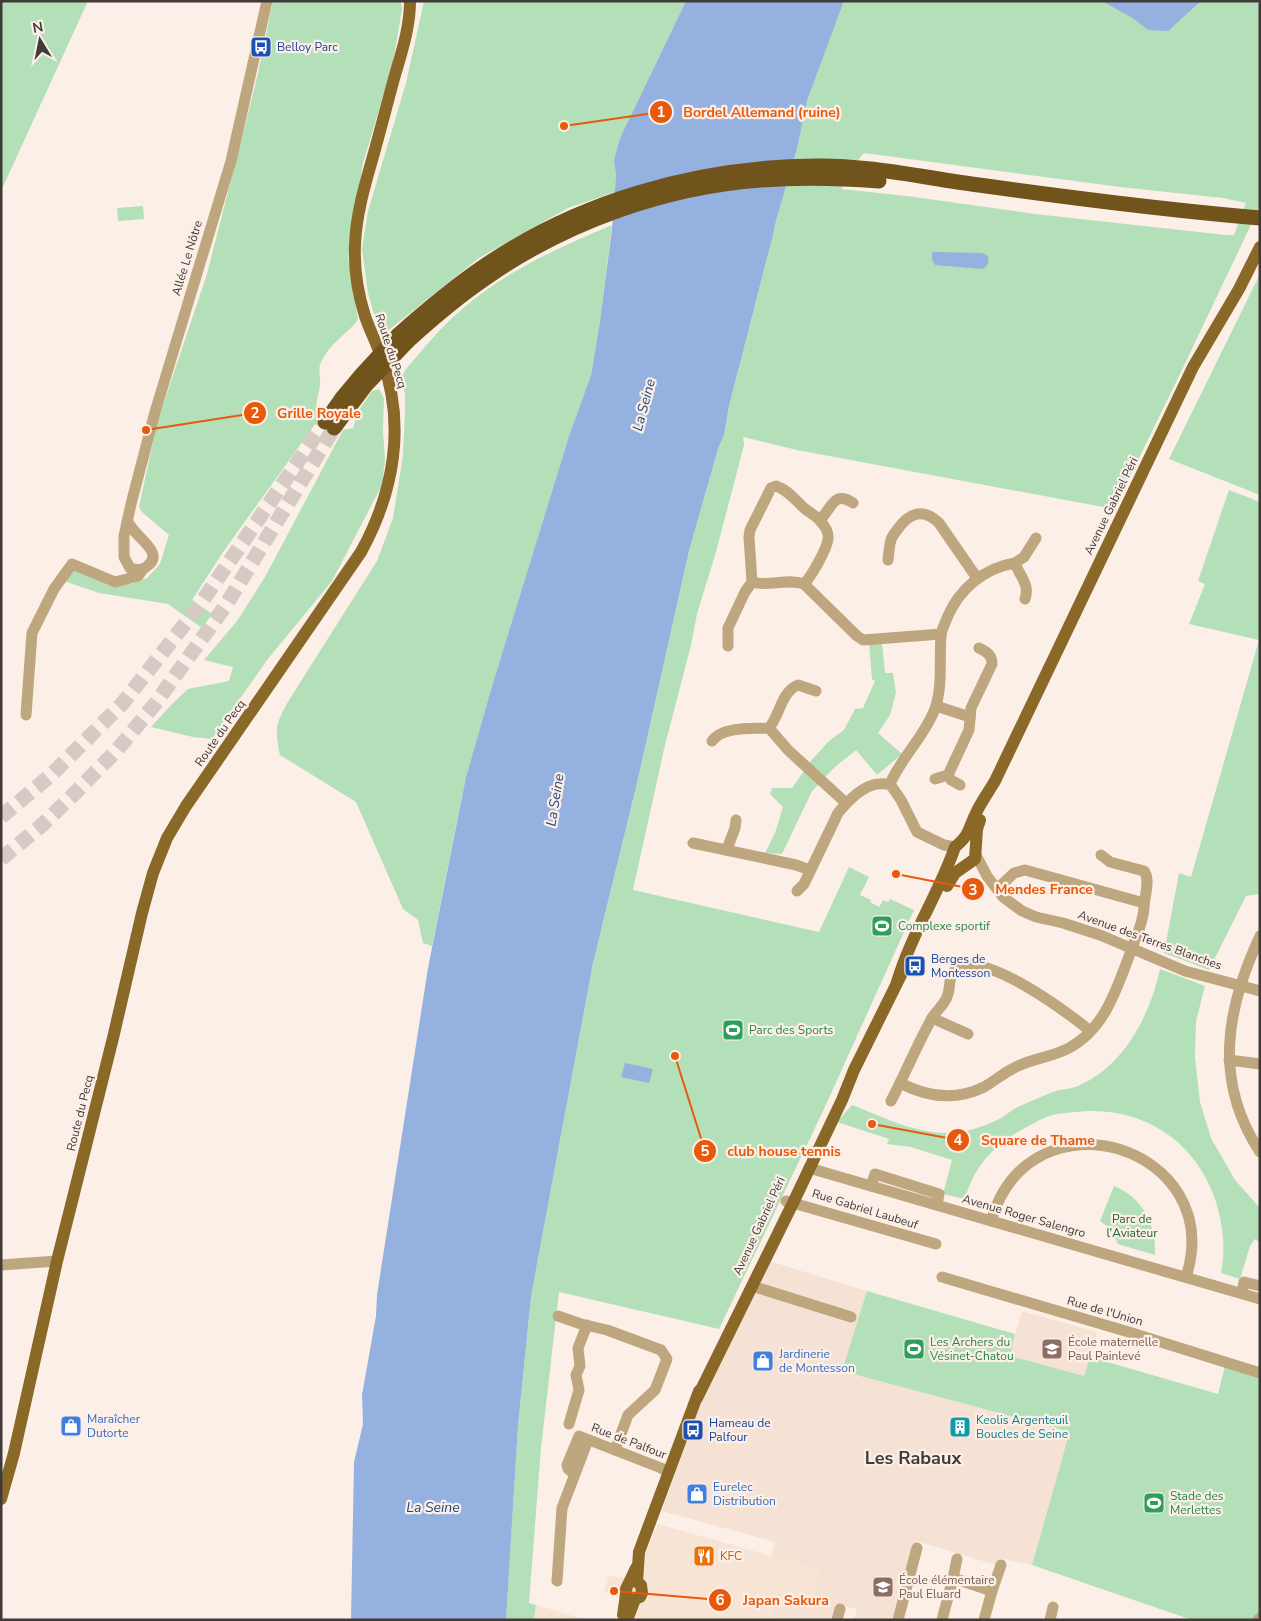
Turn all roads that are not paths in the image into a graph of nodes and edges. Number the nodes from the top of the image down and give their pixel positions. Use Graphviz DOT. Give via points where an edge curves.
graph roads {
  1 [pos="267,1"];
  2 [pos="410,1"];
  3 [pos="1249,220"];
  4 [pos="1260,227"];
  5 [pos="1260,247"];
  6 [pos="329,425"];
  7 [pos="853,503"];
  8 [pos="820,520"];
  9 [pos="127,521"];
  10 [pos="1036,538"];
  11 [pos="124,557"];
  12 [pos="888,560"];
  13 [pos="1015,563"];
  14 [pos="143,569"];
  15 [pos="977,578"];
  16 [pos="115,582"];
  17 [pos="752,582"];
  18 [pos="804,584"];
  19 [pos="1025,599"];
  20 [pos="941,634"];
  21 [pos="728,646"];
  22 [pos="980,648"];
  23 [pos="816,691"];
  24 [pos="936,706"];
  25 [pos="26,715"];
  26 [pos="970,717"];
  27 [pos="769,728"];
  28 [pos="712,741"];
  29 [pos="948,775"];
  30 [pos="935,779"];
  31 [pos="890,784"];
  32 [pos="960,785"];
  33 [pos="846,803"];
  34 [pos="736,820"];
  35 [pos="692,843"];
  36 [pos="727,849"];
  37 [pos="965,853"];
  38 [pos="1101,855"];
  39 [pos="810,870"];
  40 [pos="999,888"];
  41 [pos="798,892"];
  42 [pos="1144,903"];
  43 [pos="1260,936"];
  44 [pos="1132,948"];
  45 [pos="1240,987"];
  46 [pos="1260,991"];
  47 [pos="932,1018"];
  48 [pos="1090,1031"];
  49 [pos="968,1034"];
  50 [pos="1229,1060"];
  51 [pos="1260,1064"];
  52 [pos="854,1070"];
  53 [pos="900,1083"];
  54 [pos="891,1101"];
  55 [pos="1260,1152"];
  56 [pos="806,1166"];
  57 [pos="871,1186"];
  58 [pos="791,1201"];
  59 [pos="937,1205"];
  60 [pos="991,1221"];
  61 [pos="936,1244"];
  62 [pos="56,1261"];
  63 [pos="1,1265"];
  64 [pos="942,1277"];
  65 [pos="1186,1277"];
  66 [pos="752,1286"];
  67 [pos="1260,1286"];
  68 [pos="1242,1294"];
  69 [pos="1260,1299"];
  70 [pos="558,1316"];
  71 [pos="851,1316"];
  72 [pos="587,1325"];
  73 [pos="1260,1373"];
  74 [pos="697,1398"];
  75 [pos="569,1424"];
  76 [pos="615,1450"];
  77 [pos="669,1472"];
  78 [pos="1,1499"];
  79 [pos="917,1548"];
  80 [pos="957,1559"];
  81 [pos="1001,1565"];
  82 [pos="953,1578"];
  83 [pos="557,1581"];
  84 [pos="632,1590"];
  85 [pos="992,1591"];
  86 [pos="1053,1607"];
  87 [pos="621,1620"];
  88 [pos="628,1620"];
  89 [pos="898,1620"];
  90 [pos="942,1620"];
  91 [pos="984,1620"];
  92 [pos="1050,1620"];
  1 -- 9 [label="street, Allée Le Nôtre" via="231,161 155,412"];
  2 -- 62 [label="main road, Route du Pecq" via="406,37 361,199 355,247 359,293 394,406 394,454 383,504 361,552 167,838 142,913"];
  3 -- 4 [label="highway"];
  3 -- 6 [label="highway, bridge" via="1102,211 917,185 817,166 697,178 604,204 565,220 480,268 433,304 380,354"];
  5 -- 37 [label="main road, Avenue Gabriel Péri" via="1193,367 995,781"];
  7 -- 8 [label="street" via="845,498 835,500"];
  8 -- 17 [label="street" via="790,493 776,486 771,488 750,530"];
  8 -- 18 [label="street" via="828,541"];
  9 -- 11 [label="street, Allée Le Nôtre"];
  9 -- 14 [label="street" via="151,549 150,563"];
  10 -- 13 [label="street" via="1024,557"];
  11 -- 14 [label="street" via="130,568"];
  11 -- 16 [label="street, Allée Le Nôtre" via="122,572"];
  12 -- 15 [label="street" via="891,538 905,519 911,515 925,515 939,523"];
  13 -- 15 [label="street"];
  13 -- 19 [label="street" via="1026,584 1028,592"];
  14 -- 16 [label="street" via="138,576"];
  15 -- 20 [label="street" via="952,606"];
  16 -- 25 [label="street" via="72,564 54,589 32,633"];
  17 -- 18 [label="street" via="796,581"];
  17 -- 21 [label="street" via="728,628"];
  18 -- 20 [label="street" via="863,640"];
  20 -- 24 [label="street" via="941,674"];
  22 -- 26 [label="street" via="989,654 992,664"];
  23 -- 27 [label="street" via="798,685 792,687"];
  24 -- 26 [label="street"];
  24 -- 31 [label="street" via="922,736 897,768"];
  26 -- 29 [label="street" via="969,730"];
  27 -- 28 [label="street" via="720,733"];
  27 -- 33 [label="street" via="788,750"];
  29 -- 30 [label="street"];
  29 -- 32 [label="street"];
  31 -- 33 [label="street" via="874,785"];
  31 -- 37 [label="street, Avenue des Terres Blanches" via="917,832"];
  33 -- 39 [label="street"];
  34 -- 36 [label="street"];
  35 -- 36 [label="street"];
  36 -- 39 [label="street"];
  37 -- 40 [label="street, Avenue des Terres Blanches"];
  37 -- 52 [label="main road, Avenue Gabriel Péri"];
  38 -- 42 [label="street" via="1110,862 1144,871"];
  39 -- 41 [label="street"];
  40 -- 42 [label="street" via="1014,873 1025,870"];
  40 -- 44 [label="street, Avenue des Terres Blanches" via="1011,904 1022,911"];
  42 -- 44 [label="street" via="1141,924"];
  43 -- 45 [label="street"];
  44 -- 45 [label="street, Avenue des Terres Blanches" via="1185,971"];
  44 -- 48 [label="street" via="1108,1007"];
  45 -- 46 [label="street, Avenue des Terres Blanches"];
  45 -- 50 [label="street" via="1232,1019"];
  47 -- 48 [label="street" via="947,997 951,974 960,967 972,965 1032,990"];
  47 -- 49 [label="street"];
  47 -- 53 [label="street"];
  48 -- 53 [label="street" via="1071,1048 1014,1067 973,1092 944,1096 916,1091"];
  50 -- 51 [label="street"];
  50 -- 55 [label="street" via="1238,1110"];
  52 -- 56 [label="main road, Avenue Gabriel Péri" via="842,1100"];
  52 -- 56 [label="main road, Avenue Gabriel Péri" via="836,1097"];
  53 -- 54 [label="street"];
  56 -- 57 [label="street, Avenue Roger Salengro"];
  56 -- 58 [label="main road, Avenue Gabriel Péri"];
  57 -- 59 [label="street, Avenue Roger Salengro"];
  57 -- 59 [label="street" via="875,1174 939,1194"];
  58 -- 61 [label="street, Rue Gabriel Laubeuf"];
  58 -- 66 [label="main road, Avenue Gabriel Péri"];
  58 -- 74 [label="main road, Avenue Gabriel Péri" via="718,1345"];
  59 -- 60 [label="street, Avenue Roger Salengro"];
  60 -- 65 [label="street, Avenue Roger Salengro"];
  60 -- 65 [label="street" via="1007,1187 1035,1160 1077,1144 1120,1148 1156,1168 1182,1202 1191,1241"];
  62 -- 63 [label="street"];
  62 -- 78 [label="main road, Route du Pecq"];
  64 -- 73 [label="street, Rue de l'Union"];
  65 -- 68 [label="street, Avenue Roger Salengro"];
  66 -- 71 [label="street"];
  66 -- 74 [label="main road, Avenue Gabriel Péri"];
  67 -- 68 [label="street" via="1244,1282"];
  68 -- 69 [label="street, Avenue Roger Salengro"];
  70 -- 72 [label="street"];
  72 -- 75 [label="street" via="578,1348 580,1366 576,1375 579,1390"];
  72 -- 76 [label="street" via="661,1350 666,1359 655,1390 628,1415"];
  74 -- 77 [label="main road, Avenue Gabriel Péri"];
  76 -- 77 [label="street, Rue de Palfour"];
  76 -- 83 [label="street, Rue de Palfour" via="584,1438 562,1508"];
  77 -- 84 [label="main road, Avenue Gabriel Péri" via="639,1552"];
  79 -- 89 [label="street"];
  80 -- 82 [label="street"];
  81 -- 85 [label="street"];
  82 -- 85 [label="street"];
  82 -- 90 [label="street"];
  84 -- 87 [label="main road, Avenue Gabriel Péri"];
  84 -- 88 [label="main road, Avenue Gabriel Péri"];
  85 -- 91 [label="street"];
  86 -- 92 [label="street"];
}
